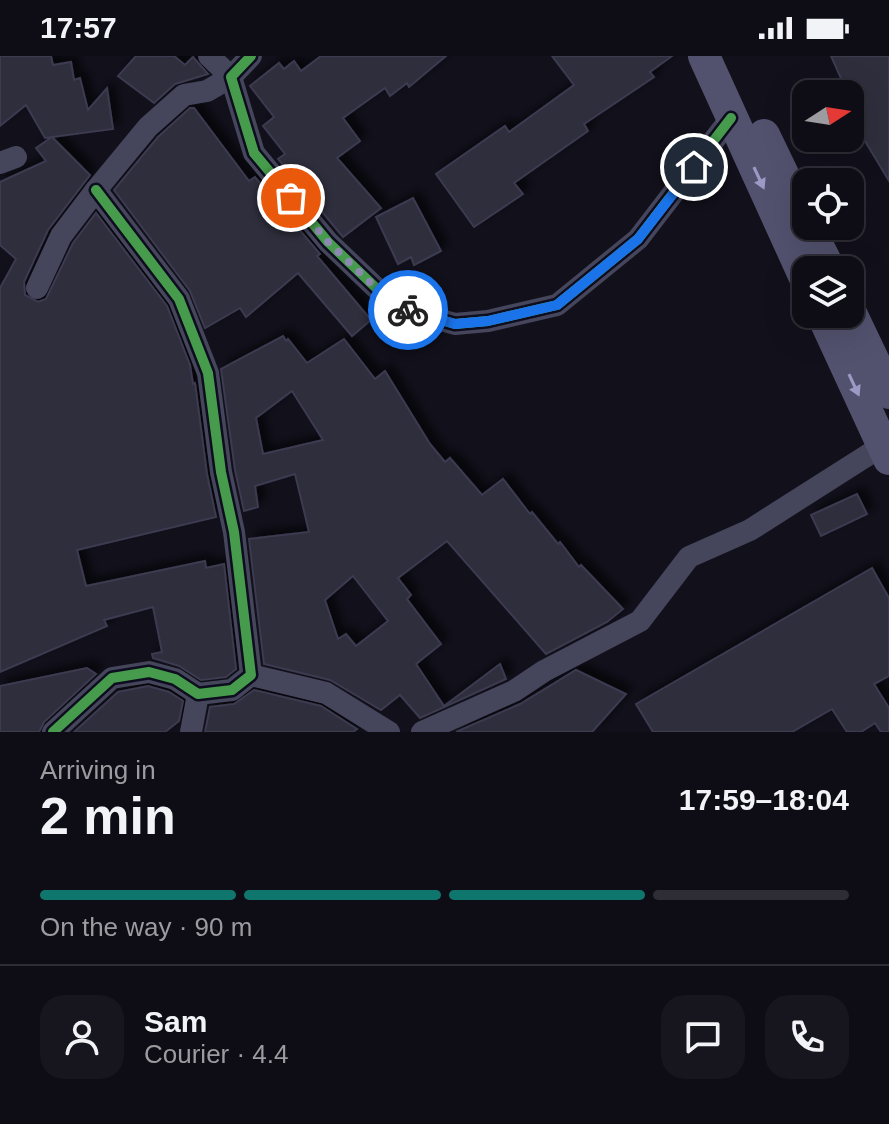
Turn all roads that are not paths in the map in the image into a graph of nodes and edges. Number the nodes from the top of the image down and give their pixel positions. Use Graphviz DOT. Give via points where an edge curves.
graph roads {
  1 [pos="209,56"];
  2 [pos="251,56"];
  3 [pos="704,56"];
  4 [pos="727,56"];
  5 [pos="231,77"];
  6 [pos="731,118"];
  7 [pos="96,190"];
  8 [pos="792,192"];
  9 [pos="795,256"];
  10 [pos="37,288"];
  11 [pos="828,328"];
  12 [pos="858,328"];
  13 [pos="889,393"];
  14 [pos="886,452"];
  15 [pos="251,675"];
  16 [pos="198,694"];
  17 [pos="53,732"];
  18 [pos="191,732"];
  19 [pos="389,732"];
  20 [pos="422,732"];
  1 -- 5 [label="street"];
  2 -- 5 [label="street"];
  3 -- 6 [label="main road"];
  4 -- 8 [label="main road"];
  5 -- 6 [label="street" via="254,153 328,242 396,307 455,324 557,305 638,239"];
  5 -- 7 [label="street" via="207,91 184,95 148,127"];
  6 -- 9 [label="main road, one-way"];
  7 -- 10 [label="street" via="61,236"];
  7 -- 15 [label="street" via="179,299 208,373"];
  11 -- 14 [label="main road, one-way"];
  12 -- 13 [label="main road"];
  14 -- 20 [label="street" via="750,530 689,557 640,621 514,691"];
  15 -- 16 [label="street" via="232,690"];
  15 -- 19 [label="street" via="326,693"];
  16 -- 17 [label="street" via="175,679 149,672 112,678"];
  16 -- 18 [label="street"];
}
